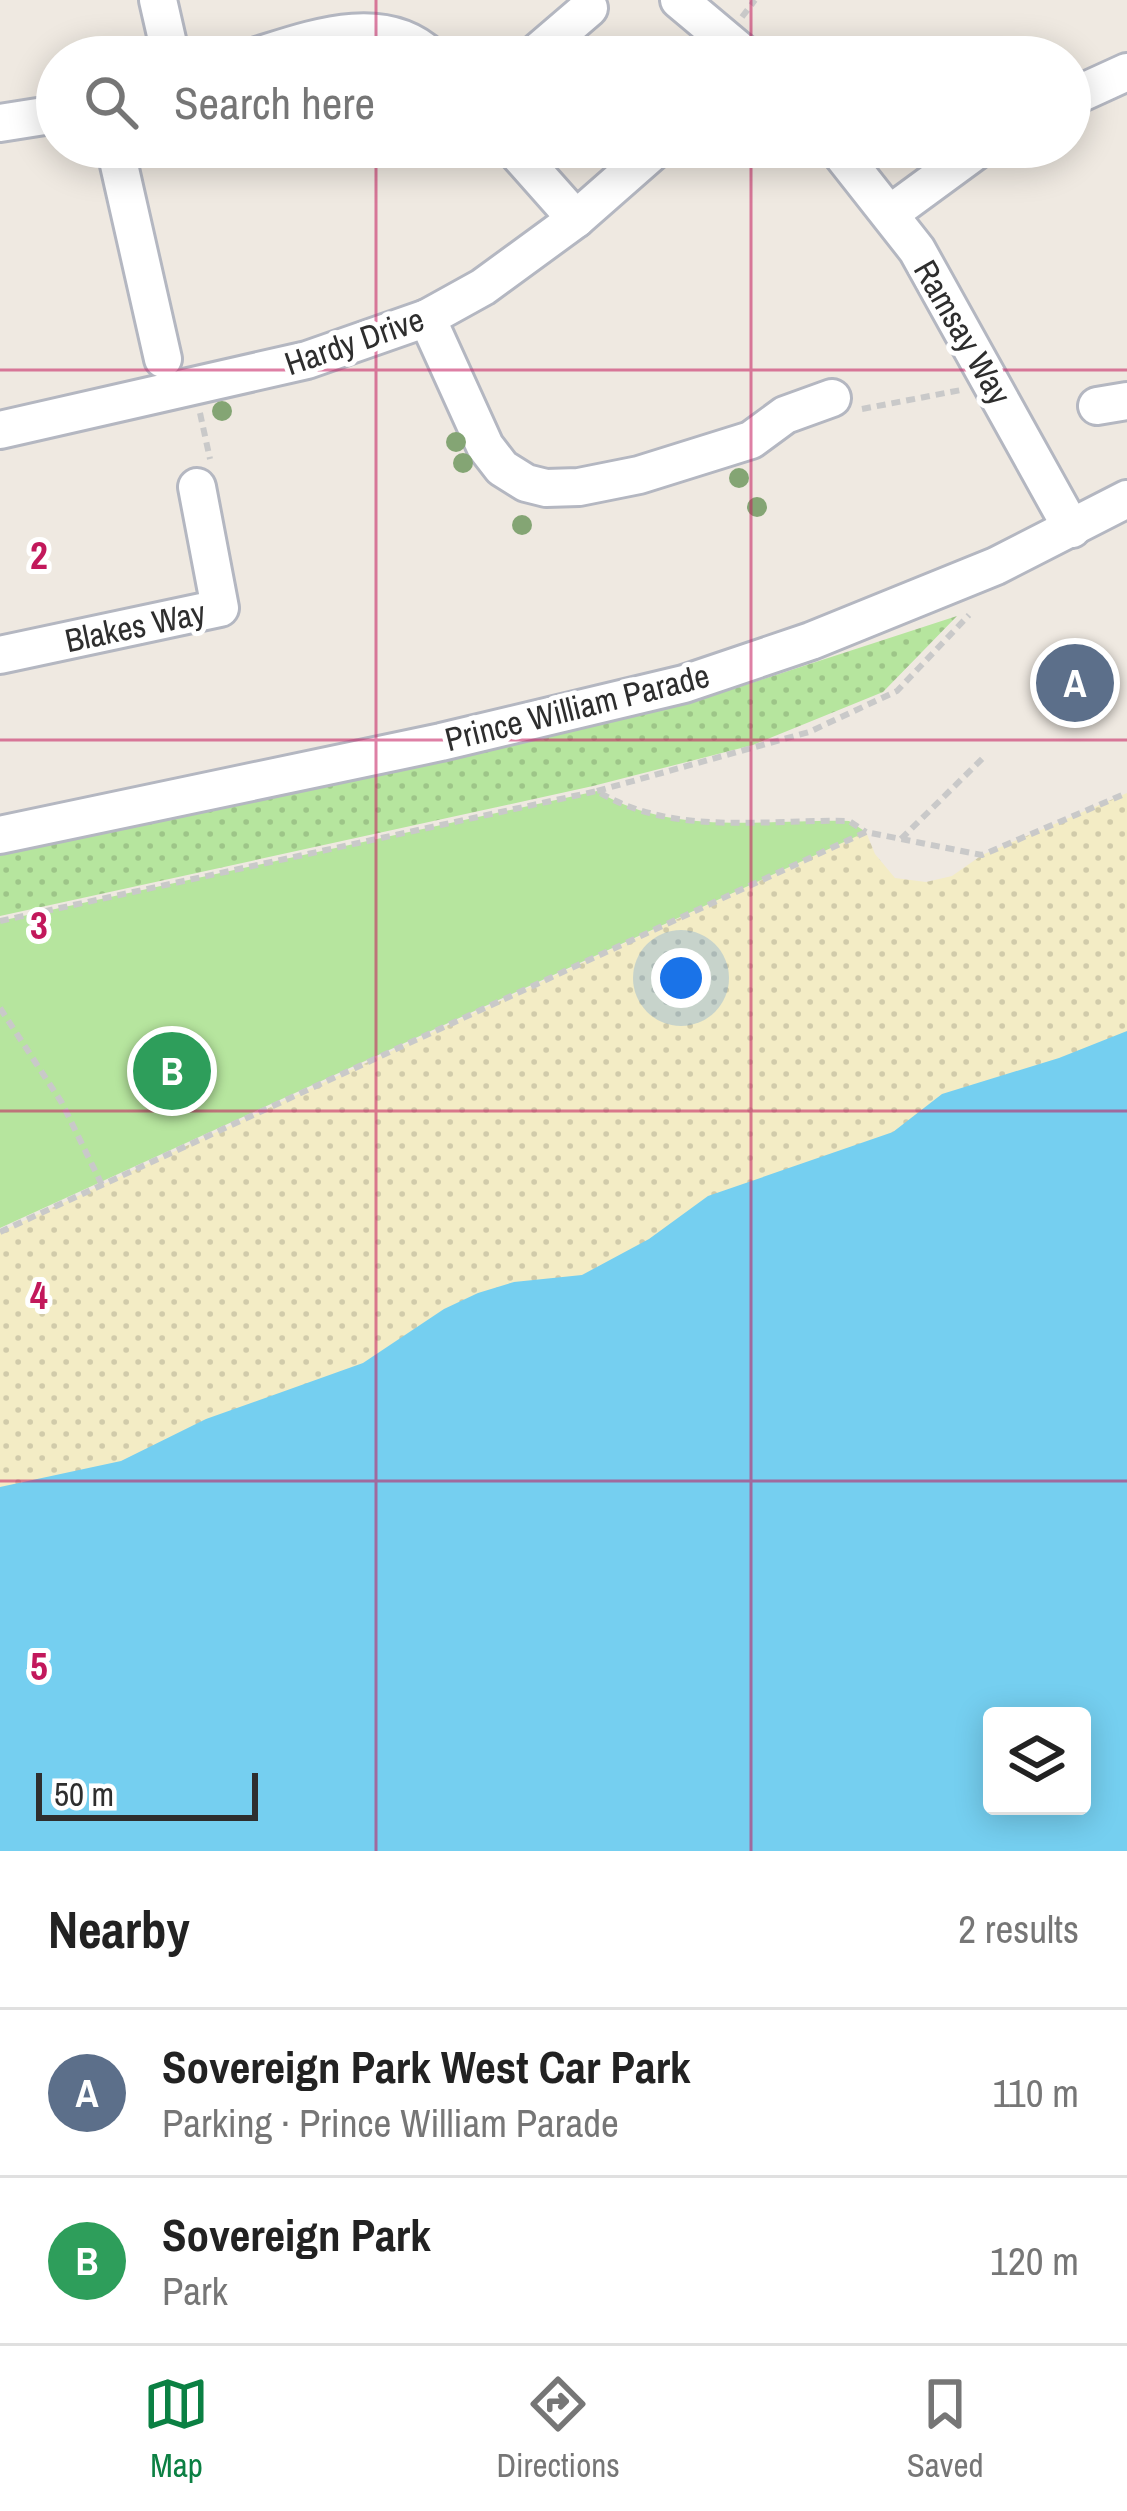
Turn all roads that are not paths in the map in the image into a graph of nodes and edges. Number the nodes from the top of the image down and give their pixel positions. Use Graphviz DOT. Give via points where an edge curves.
graph roads {
  1 [pos="158,0"];
  2 [pos="679,0"];
  3 [pos="589,8"];
  4 [pos="166,36"];
  5 [pos="338,36"];
  6 [pos="390,36"];
  7 [pos="556,36"];
  8 [pos="722,36"];
  9 [pos="1127,72"];
  10 [pos="1091,88"];
  11 [pos="36,117"];
  12 [pos="0,123"];
  13 [pos="120,168"];
  14 [pos="531,168"];
  15 [pos="634,168"];
  16 [pos="854,168"];
  17 [pos="952,168"];
  18 [pos="891,213"];
  19 [pos="576,219"];
  20 [pos="427,318"];
  21 [pos="163,359"];
  22 [pos="832,398"];
  23 [pos="0,430"];
  24 [pos="197,487"];
  25 [pos="1127,499"];
  26 [pos="1072,529"];
  27 [pos="0,655"];
  28 [pos="0,836"];
  1 -- 4 [label="street"];
  2 -- 8 [label="street"];
  3 -- 7 [label="street"];
  5 -- 6 [label="street"];
  9 -- 10 [label="street"];
  11 -- 12 [label="street"];
  13 -- 21 [label="street"];
  14 -- 19 [label="street"];
  15 -- 19 [label="street, Hardy Drive"];
  16 -- 18 [label="street, Ramsay Way"];
  17 -- 18 [label="street"];
  18 -- 26 [label="street, Ramsay Way"];
  19 -- 20 [label="street, Hardy Drive"];
  20 -- 22 [label="street" via="485,446 502,468 546,488 639,475 751,440 785,415"];
  20 -- 23 [label="street, Hardy Drive" via="307,360"];
  24 -- 27 [label="street, Blakes Way" via="220,608"];
  25 -- 26 [label="street, Prince William Parade"];
  26 -- 28 [label="street, Prince William Parade" via="856,624 684,684"];
}
